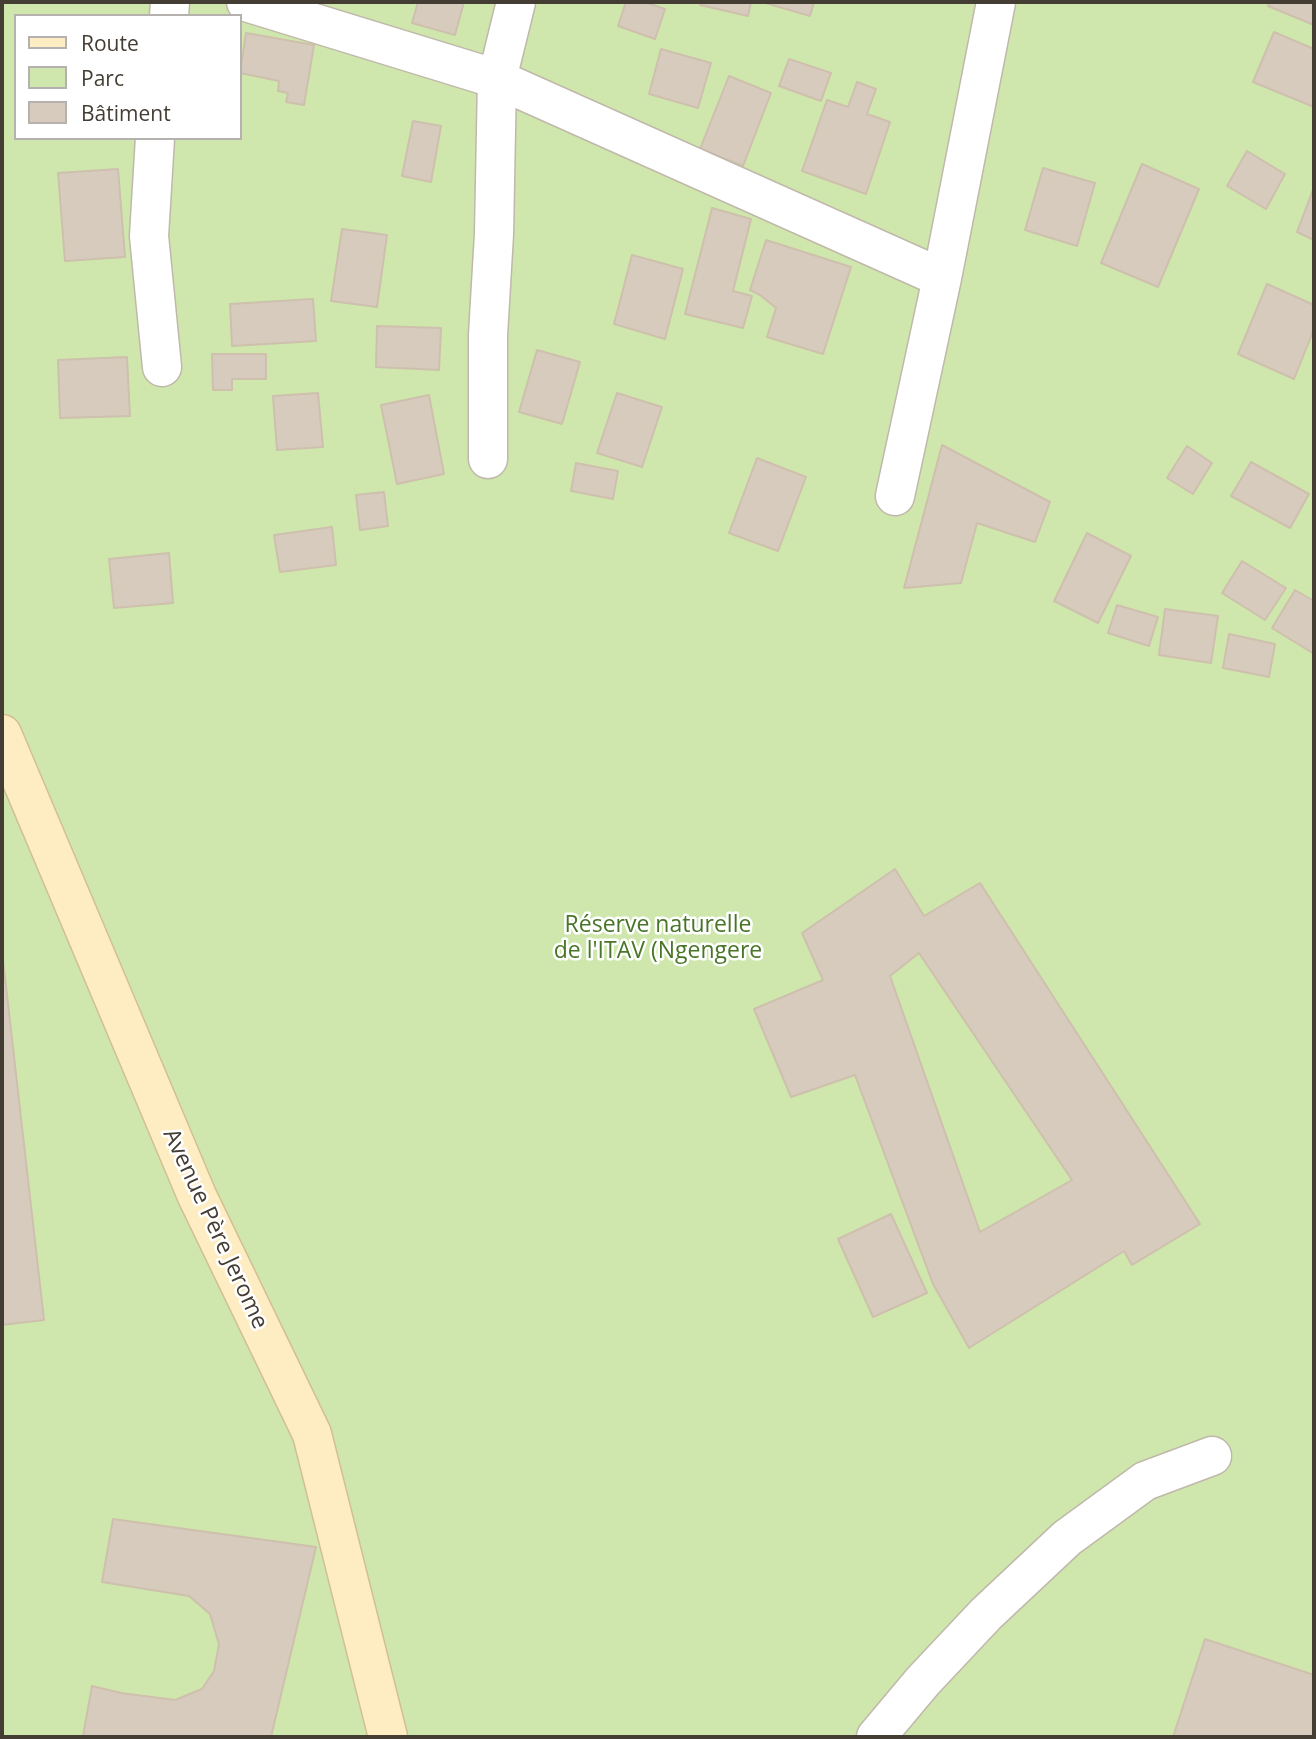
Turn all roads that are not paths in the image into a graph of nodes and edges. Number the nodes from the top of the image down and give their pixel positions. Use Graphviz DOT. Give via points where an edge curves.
graph roads {
  1 [pos="246,2"];
  2 [pos="516,2"];
  3 [pos="996,2"];
  4 [pos="497,79"];
  5 [pos="155,140"];
  6 [pos="942,278"];
  7 [pos="163,368"];
  8 [pos="488,459"];
  9 [pos="895,496"];
  10 [pos="2,734"];
  11 [pos="1212,1456"];
  12 [pos="388,1737"];
  13 [pos="876,1737"];
  1 -- 4 [label="street"];
  2 -- 4 [label="street"];
  3 -- 6 [label="street"];
  4 -- 6 [label="street"];
  4 -- 8 [label="street"];
  5 -- 7 [label="street" via="149,236"];
  6 -- 9 [label="street"];
  10 -- 12 [label="street, Avenue Père Jerome" via="197,1196 312,1434"];
  11 -- 13 [label="street" via="1145,1482 1067,1538 977,1624"];
}
